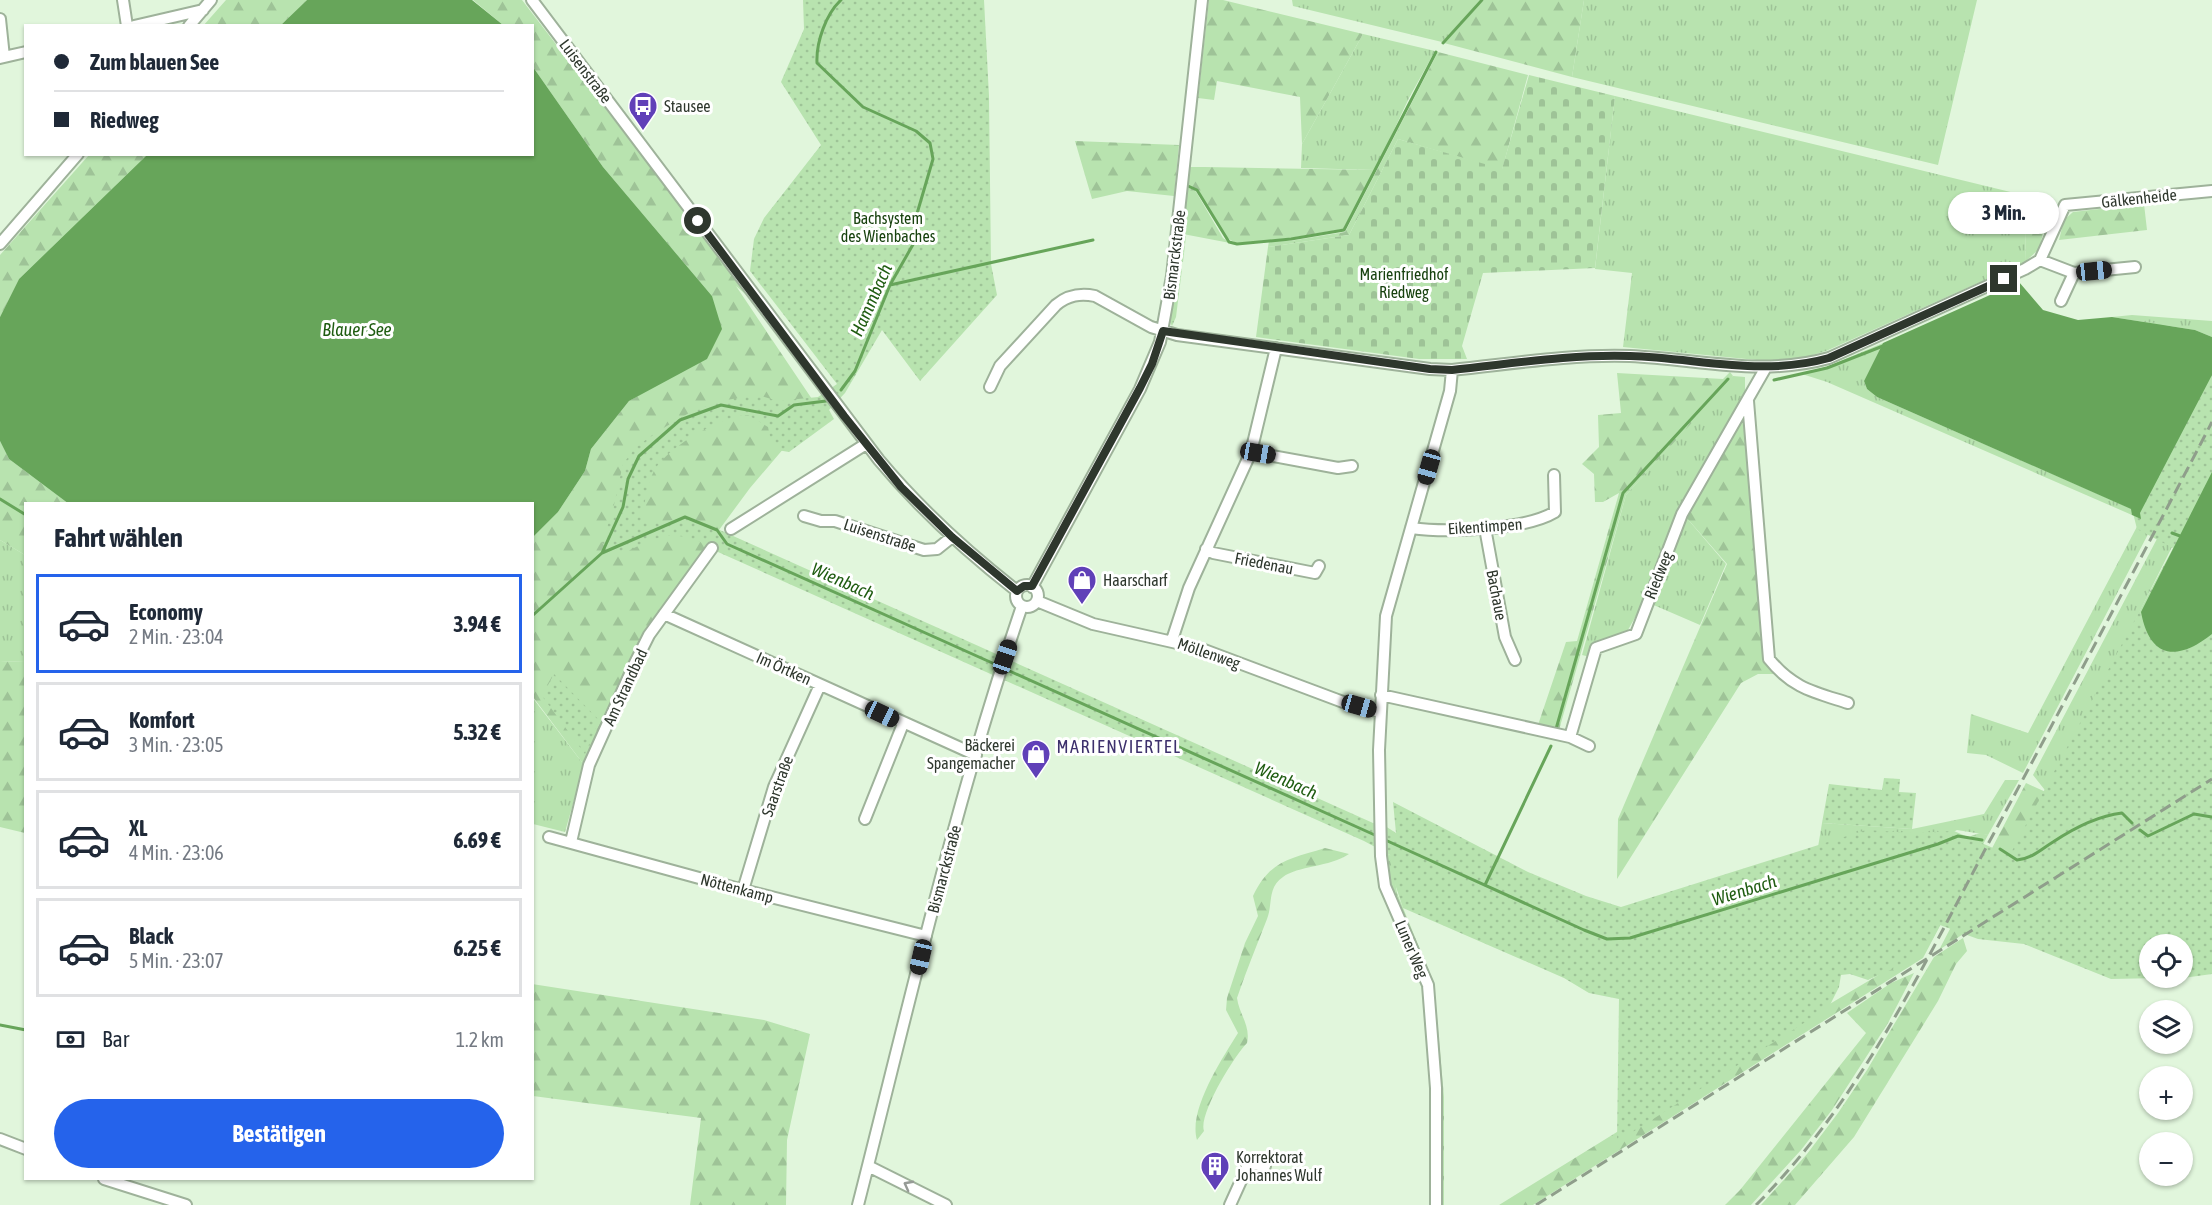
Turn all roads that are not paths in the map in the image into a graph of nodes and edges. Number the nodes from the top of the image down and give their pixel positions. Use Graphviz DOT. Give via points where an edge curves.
graph roads {
  1 [pos="123,0"];
  2 [pos="211,0"];
  3 [pos="532,0"];
  4 [pos="1202,0"];
  5 [pos="203,10"];
  6 [pos="0,19"];
  7 [pos="127,24"];
  8 [pos="143,24"];
  9 [pos="191,24"];
  10 [pos="24,52"];
  11 [pos="2,58"];
  12 [pos="76,156"];
  13 [pos="2212,191"];
  14 [pos="0,244"];
  15 [pos="2040,260"];
  16 [pos="2135,267"];
  17 [pos="2074,273"];
  18 [pos="2061,301"];
  19 [pos="1163,331"];
  20 [pos="1276,348"];
  21 [pos="1750,367"];
  22 [pos="1766,369"];
  23 [pos="1452,370"];
  24 [pos="1753,386"];
  25 [pos="990,387"];
  26 [pos="1749,401"];
  27 [pos="867,444"];
  28 [pos="1251,452"];
  29 [pos="1352,466"];
  30 [pos="1554,475"];
  31 [pos="804,516"];
  32 [pos="1411,528"];
  33 [pos="1485,528"];
  34 [pos="731,529"];
  35 [pos="952,537"];
  36 [pos="712,548"];
  37 [pos="1206,549"];
  38 [pos="1319,566"];
  39 [pos="1032,586"];
  40 [pos="1017,591"];
  41 [pos="1037,601"];
  42 [pos="1022,606"];
  43 [pos="664,614"];
  44 [pos="1172,640"];
  45 [pos="1515,660"];
  46 [pos="820,685"];
  47 [pos="1381,695"];
  48 [pos="1848,703"];
  49 [pos="1380,712"];
  50 [pos="903,724"];
  51 [pos="1570,737"];
  52 [pos="1589,746"];
  53 [pos="976,755"];
  54 [pos="865,819"];
  55 [pos="549,837"];
  56 [pos="572,843"];
  57 [pos="743,890"];
  58 [pos="926,936"];
  59 [pos="0,1139"];
  60 [pos="24,1148"];
  61 [pos="868,1166"];
  62 [pos="1265,1166"];
  63 [pos="107,1180"];
  64 [pos="186,1205"];
  65 [pos="858,1205"];
  66 [pos="946,1205"];
  67 [pos="1230,1205"];
  68 [pos="1436,1205"];
  1 -- 7 [label="street"];
  2 -- 5 [label="street"];
  3 -- 27 [label="street, Luisenstraße"];
  4 -- 19 [label="street, Bismarckstraße"];
  5 -- 8 [label="street"];
  5 -- 9 [label="street"];
  6 -- 11 [label="street"];
  10 -- 11 [label="street"];
  12 -- 14 [label="street"];
  13 -- 15 [label="street, Gälkenheide" via="2065,205"];
  15 -- 17 [label="street"];
  15 -- 22 [label="street" via="1829,358 1801,366"];
  16 -- 17 [label="street"];
  17 -- 18 [label="street"];
  19 -- 20 [label="street"];
  19 -- 25 [label="street" via="1095,296 1067,297 1000,366"];
  19 -- 39 [label="street, Bismarckstraße" via="1140,388"];
  20 -- 23 [label="street"];
  20 -- 28 [label="street"];
  21 -- 22 [label="street"];
  21 -- 23 [label="street" via="1587,356"];
  21 -- 24 [label="street, Riedweg"];
  22 -- 24 [label="street, Riedweg"];
  23 -- 32 [label="street, Luner Weg" via="1450,392"];
  24 -- 26 [label="street, Riedweg"];
  26 -- 48 [label="street, Riedweg" via="1769,658 1782,676 1802,688"];
  26 -- 51 [label="street, Riedweg" via="1682,514 1636,634 1596,648"];
  27 -- 34 [label="street"];
  27 -- 35 [label="street, Luisenstraße" via="901,487"];
  28 -- 29 [label="street" via="1338,468"];
  28 -- 37 [label="street"];
  30 -- 33 [label="street, Eikentimpen" via="1555,512 1542,520 1513,527"];
  31 -- 35 [label="street, Luisenstraße" via="835,520 924,550 937,549"];
  32 -- 33 [label="street, Eikentimpen"];
  32 -- 47 [label="street, Luner Weg" via="1386,616"];
  33 -- 45 [label="street, Bachaue" via="1505,637"];
  35 -- 40 [label="street, Luisenstraße"];
  36 -- 43 [label="street, Am Strandbad"];
  37 -- 38 [label="street, Friedenau" via="1315,573"];
  37 -- 44 [label="street"];
  39 -- 40 [label="street"];
  39 -- 41 [label="street" via="1038,593"];
  40 -- 42 [label="street"];
  41 -- 42 [label="street" via="1030,607"];
  41 -- 44 [label="street, Möllenweg" via="1093,624"];
  42 -- 53 [label="street, Bismarckstraße"];
  43 -- 46 [label="street, Im Örtken"];
  43 -- 56 [label="street, Am Strandbad" via="635,663 589,765"];
  44 -- 49 [label="street, Möllenweg"];
  46 -- 50 [label="street, Im Örtken"];
  46 -- 57 [label="street, Saarstraße" via="774,787"];
  47 -- 49 [label="street, Luner Weg"];
  47 -- 51 [label="street"];
  49 -- 68 [label="street, Luner Weg" via="1380,825 1386,886 1428,985 1436,1088"];
  50 -- 53 [label="street, Im Örtken"];
  50 -- 54 [label="street"];
  51 -- 52 [label="street"];
  53 -- 58 [label="street, Bismarckstraße"];
  55 -- 56 [label="street, Nöttenkamp"];
  56 -- 57 [label="street, Nöttenkamp"];
  57 -- 58 [label="street, Nöttenkamp"];
  58 -- 61 [label="street, Bismarckstraße"];
  59 -- 60 [label="street"];
  61 -- 65 [label="street, Bismarckstraße"];
  66 -- 61 [label="street, one-way"];
  62 -- 67 [label="street" via="1249,1163"];
  63 -- 64 [label="street"];
}
